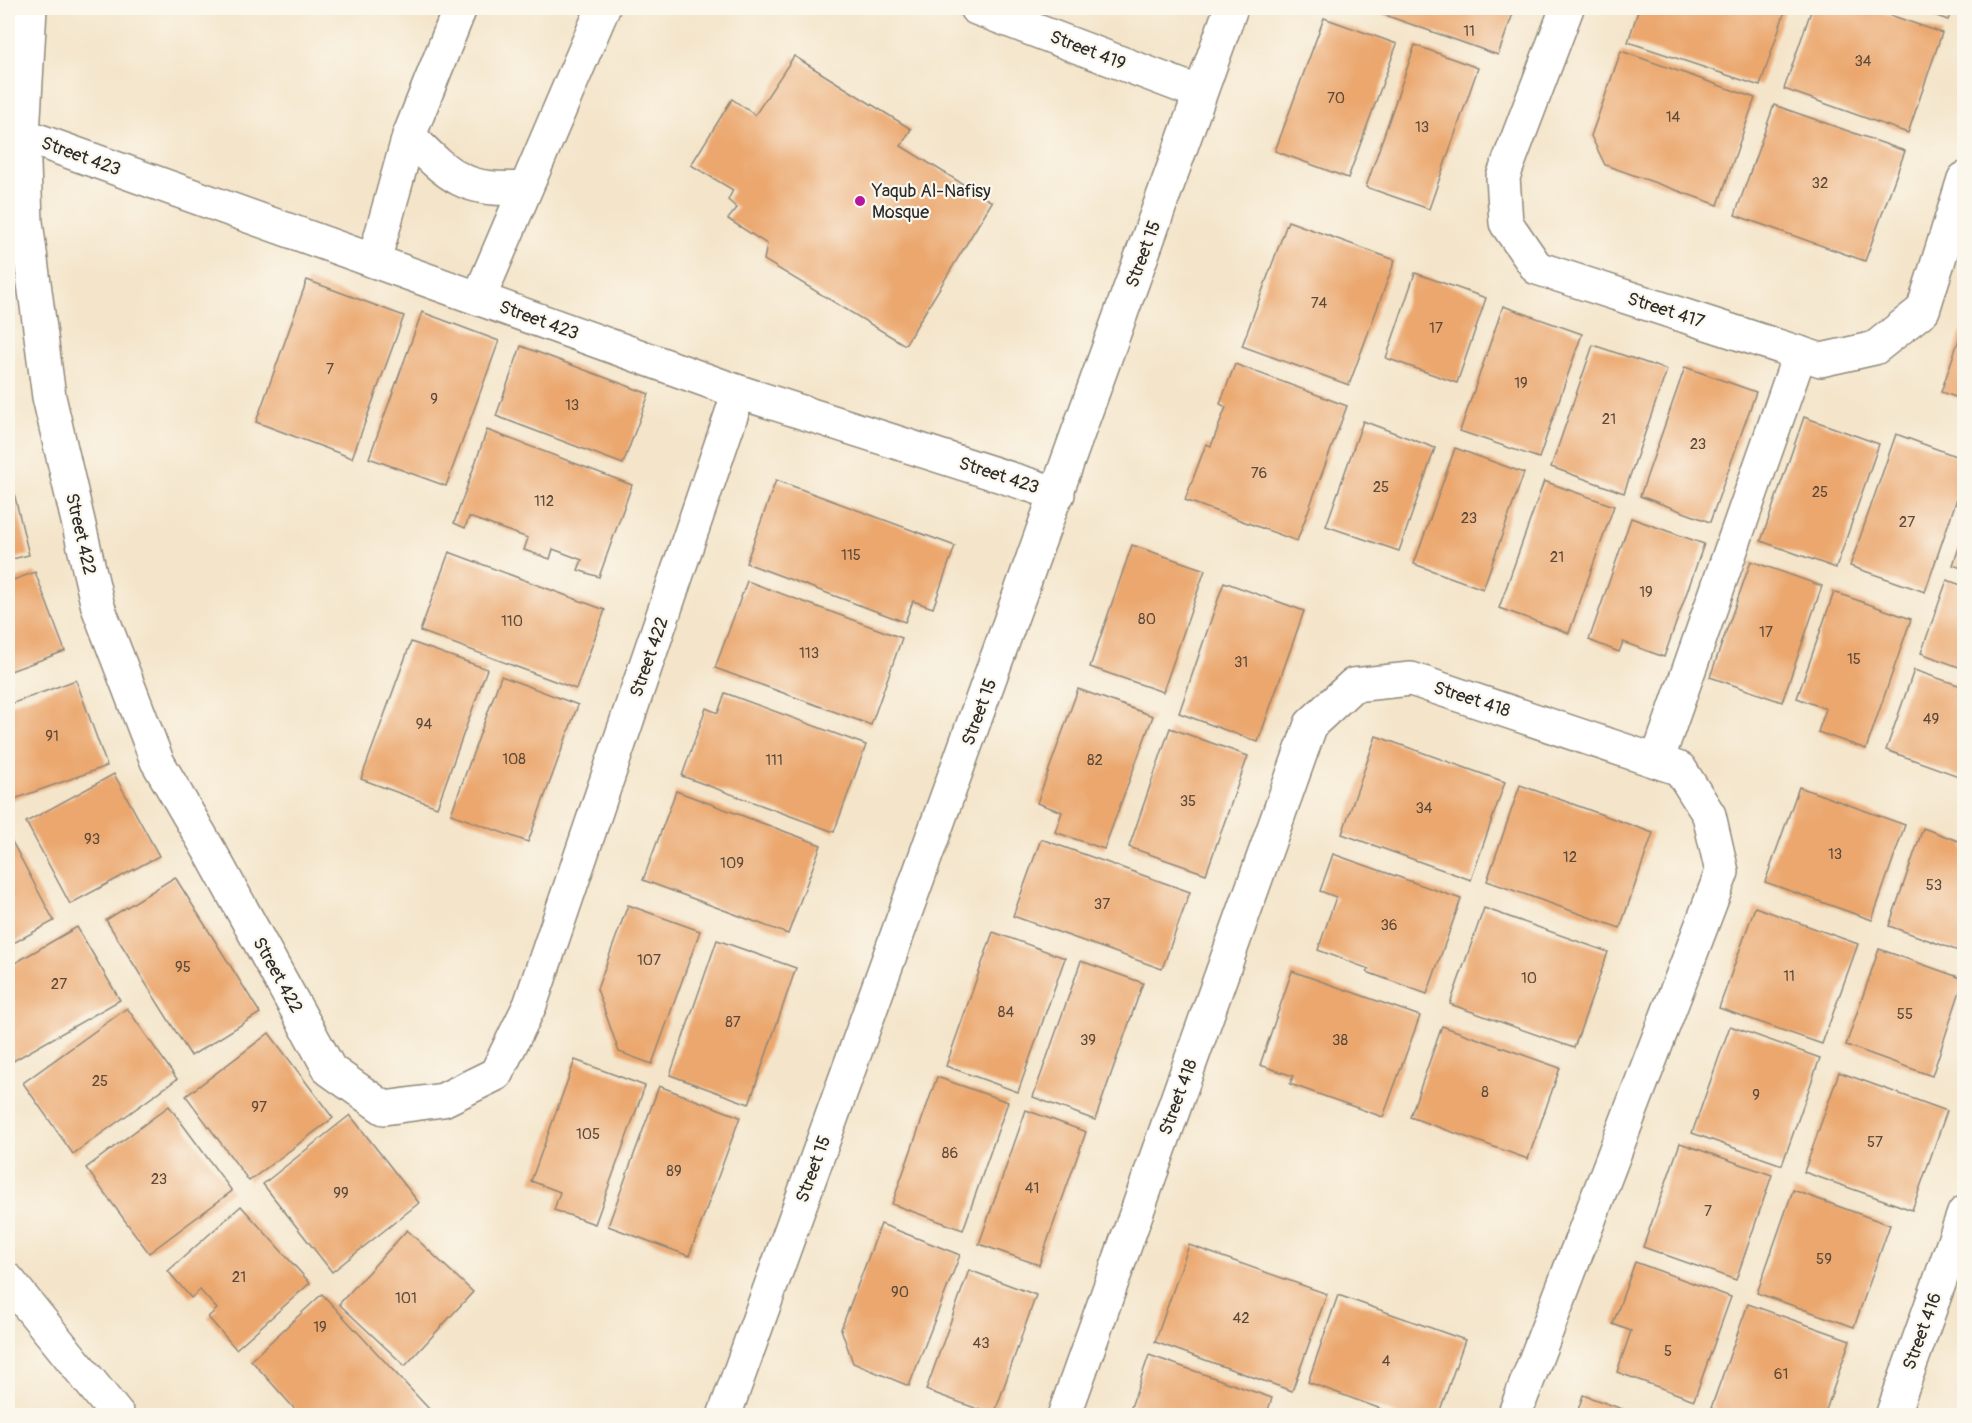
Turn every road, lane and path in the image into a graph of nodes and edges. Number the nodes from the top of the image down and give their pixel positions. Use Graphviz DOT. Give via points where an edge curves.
graph roads {
  1 [pos="30,8"];
  2 [pos="460,8"];
  3 [pos="603,8"];
  4 [pos="976,8"];
  5 [pos="1231,8"];
  6 [pos="1567,8"];
  7 [pos="1200,93"];
  8 [pos="24,135"];
  9 [pos="409,136"];
  10 [pos="1965,178"];
  11 [pos="525,188"];
  12 [pos="374,261"];
  13 [pos="479,298"];
  14 [pos="1800,353"];
  15 [pos="739,392"];
  16 [pos="1058,494"];
  17 [pos="1657,761"];
  18 [pos="1965,1213"];
  19 [pos="8,1280"];
  20 [pos="118,1416"];
  21 [pos="724,1416"];
  22 [pos="1064,1416"];
  23 [pos="1514,1416"];
  24 [pos="1892,1416"];
  1 -- 8 [label="street, Street 422"];
  2 -- 9 [label="street"];
  3 -- 11 [label="street"];
  4 -- 7 [label="street, Street 419"];
  5 -- 7 [label="street, Street 15"];
  6 -- 14 [label="street, Street 417" via="1503,177 1506,223 1537,268"];
  7 -- 16 [label="street, Street 15"];
  8 -- 12 [label="street, Street 423"];
  8 -- 15 [label="street, Street 422" via="26,222 49,398 98,607 157,761 330,1070 384,1108 443,1100 496,1074 525,1015"];
  9 -- 11 [label="street" via="443,171 473,187"];
  9 -- 12 [label="street"];
  10 -- 14 [label="street, Street 417" via="1923,310 1875,348 1821,360"];
  11 -- 13 [label="street"];
  12 -- 13 [label="street, Street 423"];
  13 -- 15 [label="street, Street 423"];
  14 -- 17 [label="street"];
  15 -- 16 [label="street, Street 423"];
  16 -- 21 [label="street, Street 15"];
  17 -- 22 [label="street, Street 418" via="1411,679 1353,685 1311,724"];
  17 -- 23 [label="street, Street 418" via="1680,769 1709,815 1722,872"];
  18 -- 24 [label="street, Street 416"];
  19 -- 20 [label="street"];
}
